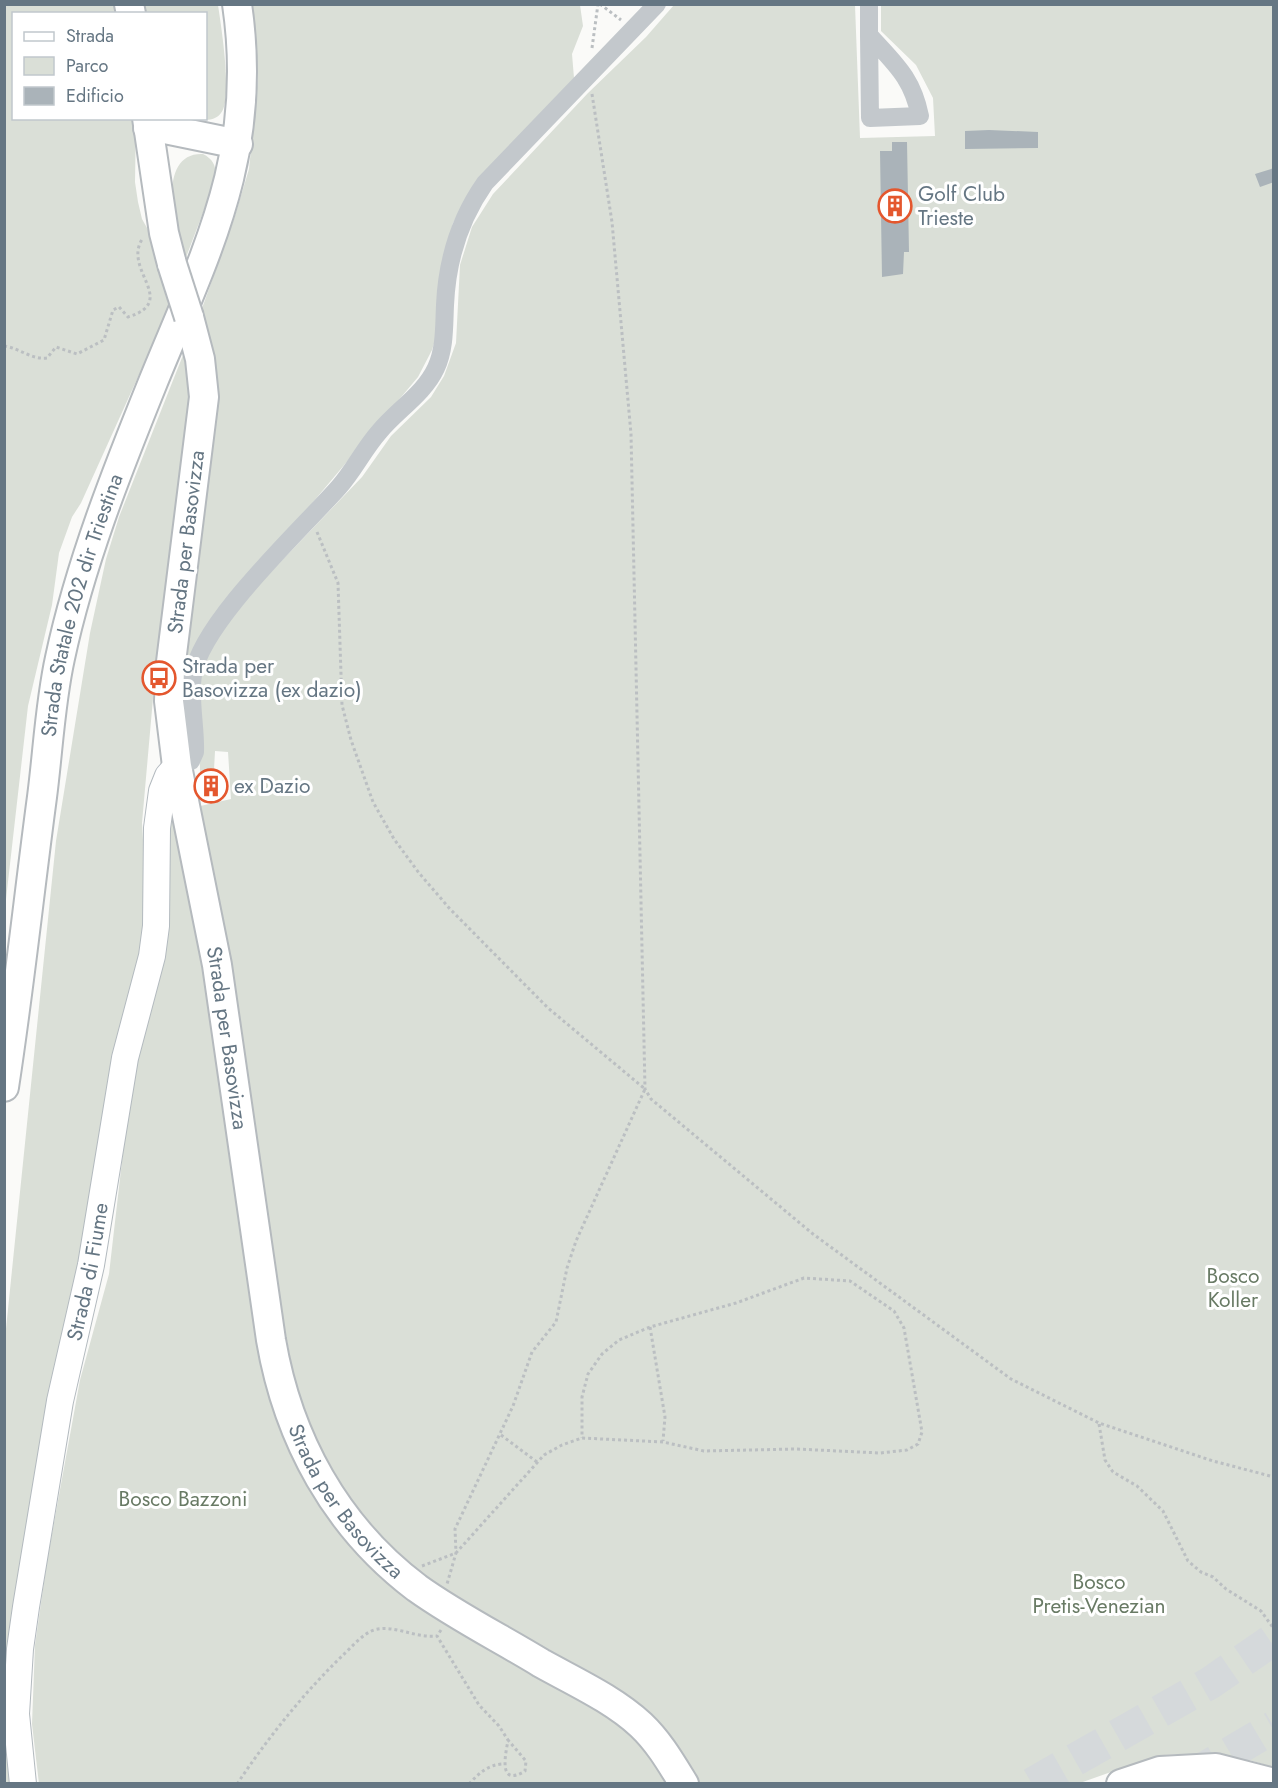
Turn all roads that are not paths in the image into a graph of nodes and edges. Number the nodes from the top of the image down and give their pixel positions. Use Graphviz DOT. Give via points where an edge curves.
graph roads {
  1 [pos="237,4"];
  2 [pos="657,4"];
  3 [pos="868,4"];
  4 [pos="869,35"];
  5 [pos="147,123"];
  6 [pos="238,144"];
  7 [pos="177,766"];
  8 [pos="4,1087"];
  9 [pos="1274,1783"];
  10 [pos="23,1784"];
  11 [pos="684,1784"];
  12 [pos="1121,1784"];
  1 -- 6 [label="main road, Strada Statale 202 dir Triestina" via="242,74"];
  2 -- 7 [label="street" via="474,199 448,267 442,349 436,368 423,387 381,429 339,488 261,571 206,642 192,675 195,752 191,762"];
  3 -- 4 [label="street"];
  4 -- 4 [label="street" via="870,118 920,116 915,92"];
  5 -- 6 [label="main road"];
  5 -- 7 [label="main road, Strada per Basovizza, bridge" via="163,227 198,348 204,387 170,670 171,735"];
  6 -- 8 [label="main road, Strada Statale 202 dir Triestina" via="207,253 112,487 59,659 24,956"];
  7 -- 10 [label="street, Strada di Fiume" via="162,791 152,956 125,1058 91,1265 60,1401 21,1639 16,1714"];
  7 -- 11 [label="main road, Strada per Basovizza" via="210,921 279,1384 294,1427 325,1489 360,1536 396,1571 445,1606 627,1714 660,1746"];
  9 -- 12 [label="main road" via="1216,1768 1160,1771"];
}
